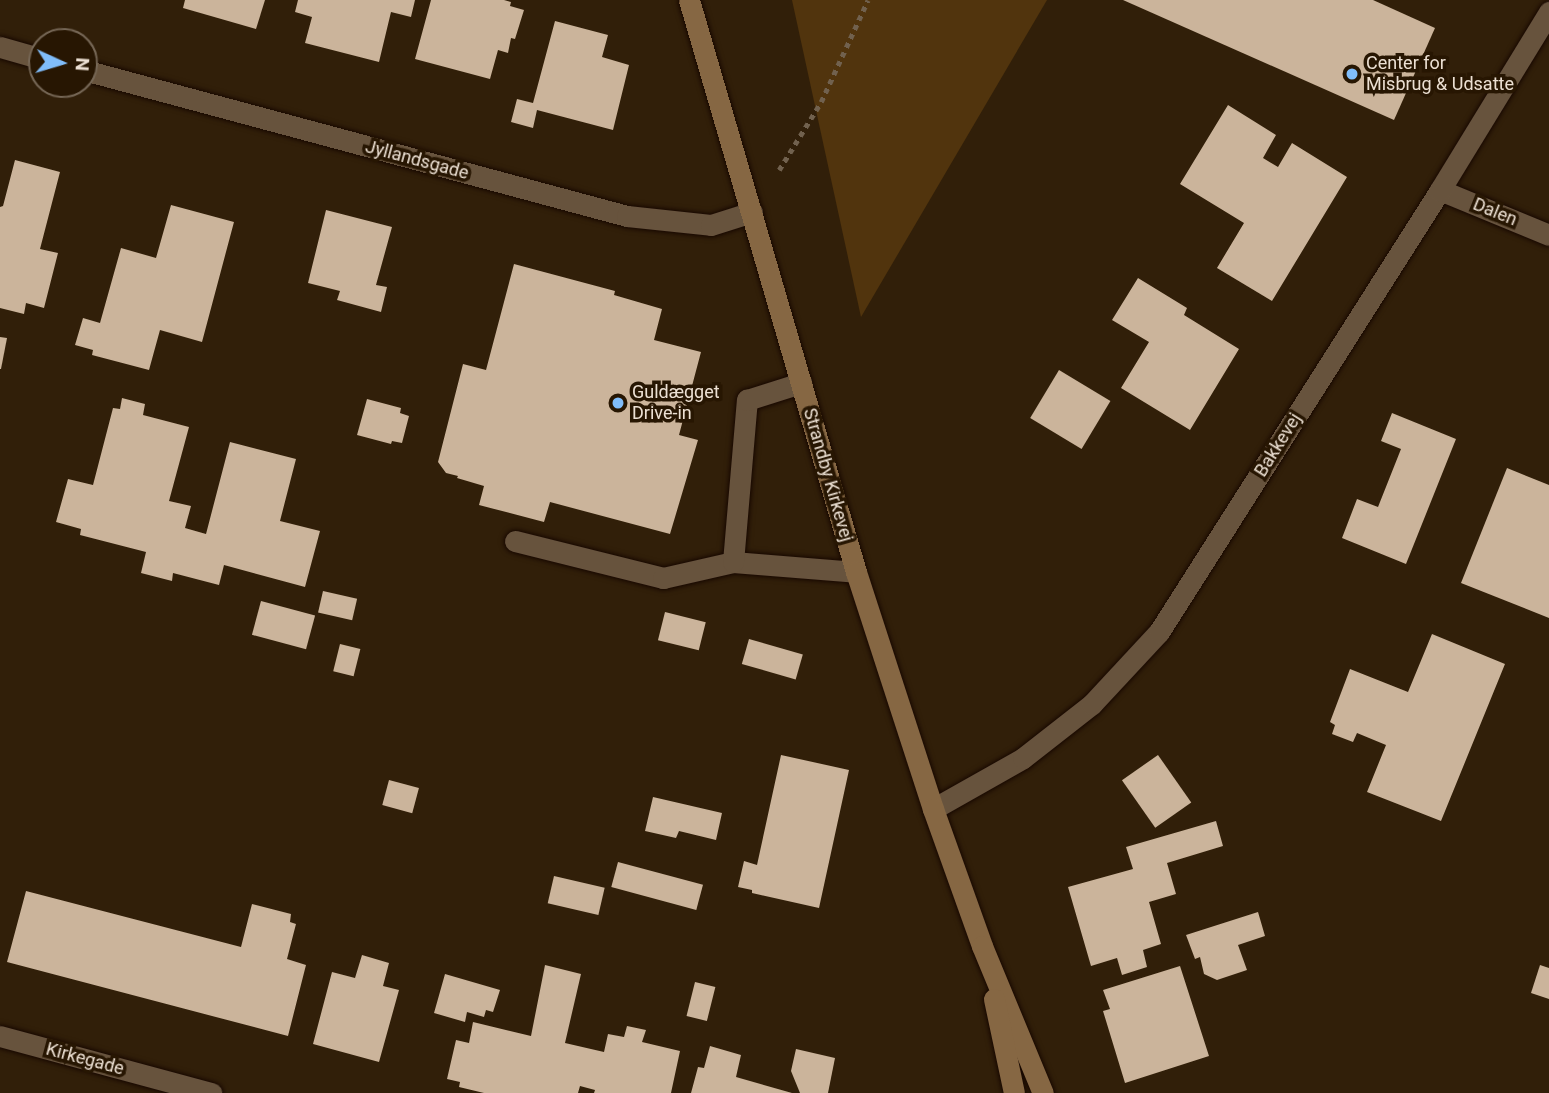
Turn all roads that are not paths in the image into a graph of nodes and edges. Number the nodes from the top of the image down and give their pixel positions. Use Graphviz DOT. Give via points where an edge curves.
graph roads {
  1 [pos="689,0"];
  2 [pos="1549,12"];
  3 [pos="0,47"];
  4 [pos="28,55"];
  5 [pos="98,74"];
  6 [pos="1440,190"];
  7 [pos="752,212"];
  8 [pos="1549,235"];
  9 [pos="801,383"];
  10 [pos="515,541"];
  11 [pos="733,562"];
  12 [pos="856,572"];
  13 [pos="933,809"];
  14 [pos="982,946"];
  15 [pos="0,1036"];
  16 [pos="211,1093"];
  17 [pos="1014,1093"];
  18 [pos="1043,1093"];
  1 -- 7 [label="street, Strandby Kirkevej"];
  2 -- 6 [label="street, Bakkevej"];
  3 -- 4 [label="street"];
  5 -- 7 [label="street, Jyllandsgade" via="626,216 711,225"];
  6 -- 8 [label="street, Dalen"];
  6 -- 13 [label="street, Bakkevej" via="1159,632 1092,704 1023,758"];
  7 -- 9 [label="street, Strandby Kirkevej"];
  9 -- 11 [label="street" via="747,400"];
  9 -- 12 [label="street, Strandby Kirkevej"];
  10 -- 11 [label="street" via="663,578"];
  11 -- 12 [label="street"];
  12 -- 13 [label="street, Strandby Kirkevej"];
  13 -- 14 [label="street, Strandby Kirkevej"];
  14 -- 17 [label="street, Strandby Kirkevej"];
  14 -- 18 [label="street, Strandby Kirkevej"];
  15 -- 16 [label="street, Kirkegade"];
}
